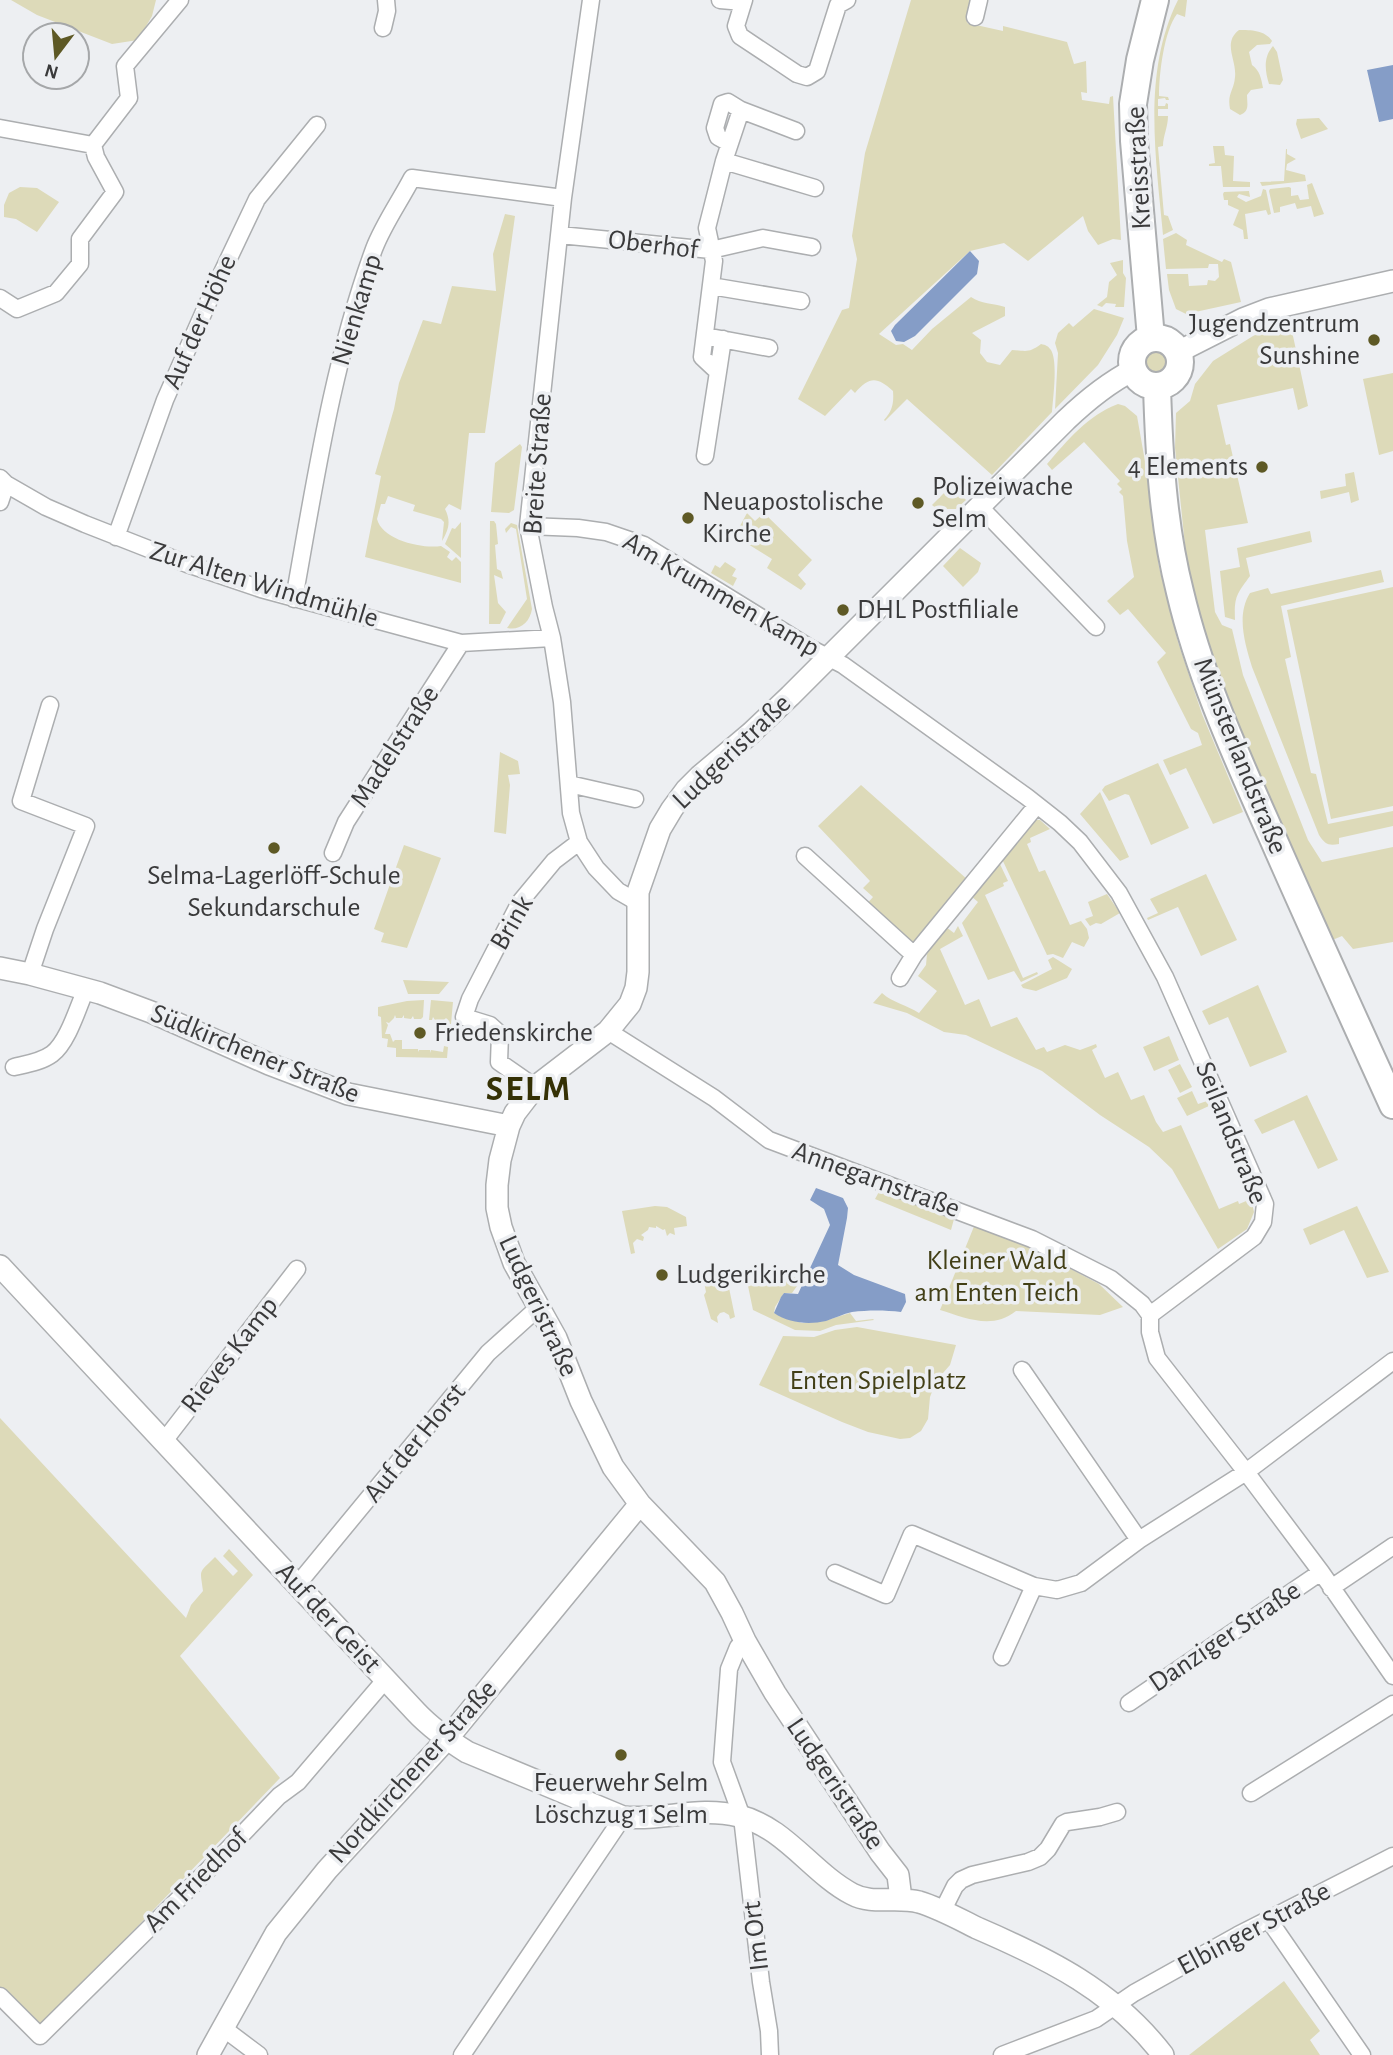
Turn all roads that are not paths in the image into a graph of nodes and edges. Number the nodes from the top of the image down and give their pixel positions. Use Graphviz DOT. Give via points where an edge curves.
graph roads {
  1 [pos="180,0"];
  2 [pos="386,0"];
  3 [pos="591,0"];
  4 [pos="720,0"];
  5 [pos="979,0"];
  6 [pos="1155,0"];
  7 [pos="743,1"];
  8 [pos="840,2"];
  9 [pos="975,17"];
  10 [pos="383,28"];
  11 [pos="317,124"];
  12 [pos="0,128"];
  13 [pos="796,131"];
  14 [pos="93,145"];
  15 [pos="724,161"];
  16 [pos="815,188"];
  17 [pos="563,198"];
  18 [pos="707,228"];
  19 [pos="560,235"];
  20 [pos="688,247"];
  21 [pos="812,247"];
  22 [pos="711,250"];
  23 [pos="1393,281"];
  24 [pos="711,286"];
  25 [pos="0,298"];
  26 [pos="801,302"];
  27 [pos="705,336"];
  28 [pos="1151,338"];
  29 [pos="723,339"];
  30 [pos="769,348"];
  31 [pos="1178,352"];
  32 [pos="1133,370"];
  33 [pos="718,372"];
  34 [pos="1157,386"];
  35 [pos="705,456"];
  36 [pos="3,481"];
  37 [pos="0,502"];
  38 [pos="979,506"];
  39 [pos="528,526"];
  40 [pos="116,537"];
  41 [pos="295,599"];
  42 [pos="1096,628"];
  43 [pos="552,638"];
  44 [pos="461,643"];
  45 [pos="830,657"];
  46 [pos="50,705"];
  47 [pos="569,784"];
  48 [pos="635,799"];
  49 [pos="1037,805"];
  50 [pos="579,842"];
  51 [pos="334,853"];
  52 [pos="805,856"];
  53 [pos="637,902"];
  54 [pos="914,955"];
  55 [pos="0,968"];
  56 [pos="30,974"];
  57 [pos="900,978"];
  58 [pos="86,989"];
  59 [pos="608,1031"];
  60 [pos="14,1067"];
  61 [pos="535,1087"];
  62 [pos="1393,1105"];
  63 [pos="509,1126"];
  64 [pos="0,1266"];
  65 [pos="297,1269"];
  66 [pos="539,1307"];
  67 [pos="1150,1315"];
  68 [pos="1393,1362"];
  69 [pos="1022,1370"];
  70 [pos="164,1441"];
  71 [pos="1246,1472"];
  72 [pos="639,1503"];
  73 [pos="1139,1539"];
  74 [pos="1393,1546"];
  75 [pos="1321,1572"];
  76 [pos="835,1573"];
  77 [pos="297,1585"];
  78 [pos="1034,1586"];
  79 [pos="1331,1588"];
  80 [pos="745,1641"];
  81 [pos="1002,1657"];
  82 [pos="1393,1676"];
  83 [pos="386,1679"];
  84 [pos="1129,1703"];
  85 [pos="1393,1704"];
  86 [pos="447,1739"];
  87 [pos="1251,1793"];
  88 [pos="1118,1812"];
  89 [pos="623,1816"];
  90 [pos="742,1816"];
  91 [pos="1393,1856"];
  92 [pos="901,1899"];
  93 [pos="942,1912"];
  94 [pos="1269,1920"];
  95 [pos="0,1996"];
  96 [pos="1117,2006"];
  97 [pos="223,2028"];
  98 [pos="208,2055"];
  99 [pos="259,2055"];
  100 [pos="462,2055"];
  101 [pos="770,2055"];
  102 [pos="1002,2055"];
  103 [pos="1163,2055"];
  104 [pos="1362,2055"];
  1 -- 14 [label="street" via="125,66 129,98"];
  2 -- 10 [label="street"];
  3 -- 17 [label="street, Breite Straße"];
  4 -- 7 [label="street"];
  5 -- 9 [label="street"];
  6 -- 28 [label="main road, Kreisstraße" via="1133,104"];
  7 -- 8 [label="street" via="736,26 740,36 807,77 817,72"];
  11 -- 40 [label="street, Auf der Höhe" via="257,199 165,400"];
  12 -- 14 [label="street"];
  13 -- 15 [label="street" via="741,110"];
  14 -- 25 [label="street" via="115,192 80,239 80,264 56,293 17,309"];
  15 -- 16 [label="street"];
  15 -- 18 [label="street"];
  17 -- 19 [label="street, Breite Straße"];
  17 -- 41 [label="street, Nienkamp" via="412,178 375,247 349,329 328,412"];
  18 -- 20 [label="street"];
  18 -- 22 [label="street"];
  19 -- 20 [label="street, Oberhof"];
  19 -- 39 [label="street, Breite Straße"];
  20 -- 22 [label="street, Oberhof"];
  21 -- 22 [label="street" via="763,238"];
  22 -- 24 [label="street, Oberhof"];
  23 -- 31 [label="street" via="1269,309"];
  24 -- 26 [label="street, Oberhof"];
  24 -- 27 [label="street, Oberhof"];
  27 -- 29 [label="street"];
  27 -- 33 [label="street, Oberhof" via="702,357"];
  28 -- 31 [label="main road" via="1167,340"];
  28 -- 32 [label="main road" via="1133,354"];
  29 -- 30 [label="street"];
  29 -- 33 [label="street"];
  31 -- 34 [label="main road" via="1181,365 1175,378"];
  32 -- 34 [label="main road" via="1142,382"];
  32 -- 38 [label="street, Ludgeristraße" via="1094,395"];
  33 -- 35 [label="street"];
  34 -- 62 [label="main road, Münsterlandstraße" via="1171,552 1199,662 1224,728"];
  36 -- 37 [label="street, Zur Alten Windmühle"];
  36 -- 40 [label="street, Zur Alten Windmühle" via="46,508"];
  38 -- 42 [label="street"];
  38 -- 45 [label="street, Ludgeristraße"];
  39 -- 43 [label="street, Breite Straße"];
  39 -- 45 [label="street, Am Krummen Kamp" via="606,531 644,545"];
  40 -- 41 [label="street, Zur Alten Windmühle"];
  41 -- 44 [label="street, Zur Alten Windmühle"];
  43 -- 44 [label="street, Zur Alten Windmühle"];
  43 -- 47 [label="street, Breite Straße"];
  44 -- 51 [label="street, Madelstraße" via="346,822"];
  45 -- 49 [label="street, Seilandstraße"];
  45 -- 53 [label="street, Ludgeristraße" via="686,790 660,830"];
  46 -- 56 [label="street" via="21,801 86,826"];
  47 -- 48 [label="street"];
  47 -- 50 [label="street, Breite Straße"];
  49 -- 54 [label="street"];
  49 -- 67 [label="street, Seilandstraße" via="1080,842 1129,909 1165,976 1265,1204 1263,1222 1254,1237"];
  50 -- 53 [label="street, Breite Straße" via="618,891"];
  50 -- 61 [label="street, Brink" via="554,861 520,901 464,1017 500,1034 499,1062"];
  52 -- 54 [label="street"];
  53 -- 59 [label="street, Ludgeristraße" via="636,988 630,1004"];
  54 -- 57 [label="street"];
  55 -- 56 [label="street, Südkirchener Straße"];
  56 -- 58 [label="street, Südkirchener Straße"];
  58 -- 60 [label="street" via="52,1054"];
  58 -- 63 [label="street, Südkirchener Straße" via="348,1094"];
  59 -- 61 [label="street, Ludgeristraße"];
  59 -- 67 [label="street, Annegarnstraße" via="714,1098 769,1140 1032,1239 1111,1279"];
  61 -- 63 [label="street, Ludgeristraße"];
  63 -- 66 [label="street, Ludgeristraße" via="500,1160 497,1208 514,1264"];
  64 -- 70 [label="street, Auf der Geist"];
  65 -- 70 [label="street, Rieves Kamp"];
  66 -- 72 [label="street, Ludgeristraße" via="593,1429"];
  66 -- 77 [label="street, Auf der Horst" via="488,1353"];
  67 -- 71 [label="street" via="1157,1358"];
  68 -- 71 [label="street"];
  69 -- 73 [label="street"];
  70 -- 77 [label="street, Auf der Geist"];
  71 -- 73 [label="street"];
  71 -- 75 [label="street"];
  72 -- 80 [label="street, Ludgeristraße" via="715,1583"];
  72 -- 86 [label="street, Nordkirchener Straße"];
  73 -- 78 [label="street" via="1081,1583 1056,1590"];
  74 -- 79 [label="street"];
  75 -- 79 [label="street"];
  75 -- 84 [label="street, Danziger Straße"];
  76 -- 78 [label="street" via="886,1595 912,1534"];
  77 -- 83 [label="street, Auf der Geist"];
  78 -- 81 [label="street"];
  79 -- 82 [label="street"];
  80 -- 90 [label="street, Im Ort" via="729,1669 722,1762"];
  80 -- 92 [label="street, Ludgeristraße" via="898,1875"];
  83 -- 86 [label="street, Auf der Geist"];
  83 -- 95 [label="street, Am Friedhof" via="298,1782 40,2036"];
  85 -- 87 [label="street"];
  86 -- 89 [label="street, Auf der Geist" via="467,1752"];
  86 -- 97 [label="street, Nordkirchener Straße" via="276,1933"];
  88 -- 93 [label="street" via="1067,1822 1040,1857 961,1881"];
  89 -- 90 [label="street, Auf der Geist" via="696,1811"];
  89 -- 100 [label="street"];
  90 -- 92 [label="street" via="778,1835 852,1895"];
  90 -- 101 [label="street, Im Ort"];
  91 -- 94 [label="street, Elbinger Straße"];
  92 -- 93 [label="street"];
  93 -- 96 [label="street" via="1063,1968"];
  94 -- 96 [label="street, Elbinger Straße"];
  94 -- 104 [label="street"];
  96 -- 102 [label="street, Elbinger Straße" via="1096,2019"];
  96 -- 103 [label="street"];
  97 -- 98 [label="street, Nordkirchener Straße"];
  97 -- 99 [label="street"];
}
